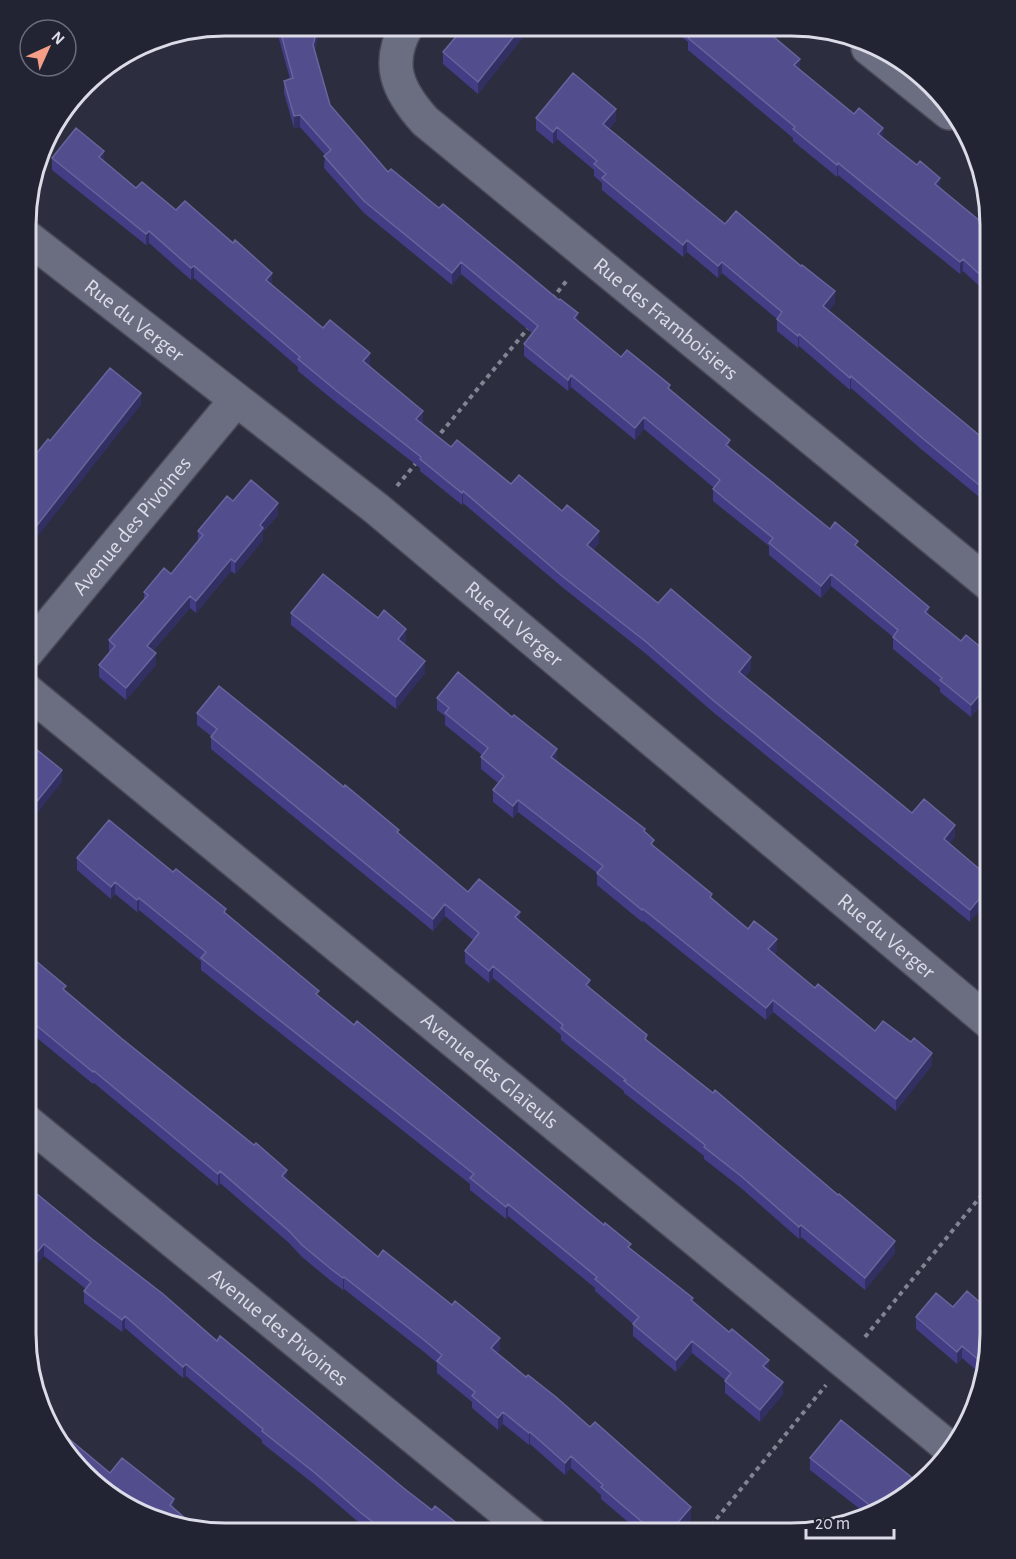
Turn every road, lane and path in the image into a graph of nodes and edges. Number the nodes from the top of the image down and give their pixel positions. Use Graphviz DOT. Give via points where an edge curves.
graph roads {
  1 [pos="402,36"];
  2 [pos="881,59"];
  3 [pos="934,102"];
  4 [pos="36,244"];
  5 [pos="588,256"];
  6 [pos="550,301"];
  7 [pos="535,320"];
  8 [pos="236,400"];
  9 [pos="429,447"];
  10 [pos="422,456"];
  11 [pos="377,509"];
  12 [pos="980,577"];
  13 [pos="36,641"];
  14 [pos="36,697"];
  15 [pos="980,1015"];
  16 [pos="36,1129"];
  17 [pos="945,1444"];
  18 [pos="519,1523"];
  1 -- 5 [label="street, Rue des Framboisiers" via="394,70 410,104 438,133"];
  2 -- 3 [label="street"];
  4 -- 8 [label="street, Rue du Verger"];
  5 -- 6 [label="path"];
  5 -- 12 [label="street, Rue des Framboisiers"];
  7 -- 9 [label="path"];
  8 -- 11 [label="street, Rue du Verger"];
  8 -- 13 [label="street, Avenue des Pivoines"];
  10 -- 11 [label="path"];
  11 -- 15 [label="street, Rue du Verger"];
  14 -- 17 [label="street, Avenue des Glaïeuls"];
  16 -- 18 [label="street, Avenue des Pivoines"];
}
